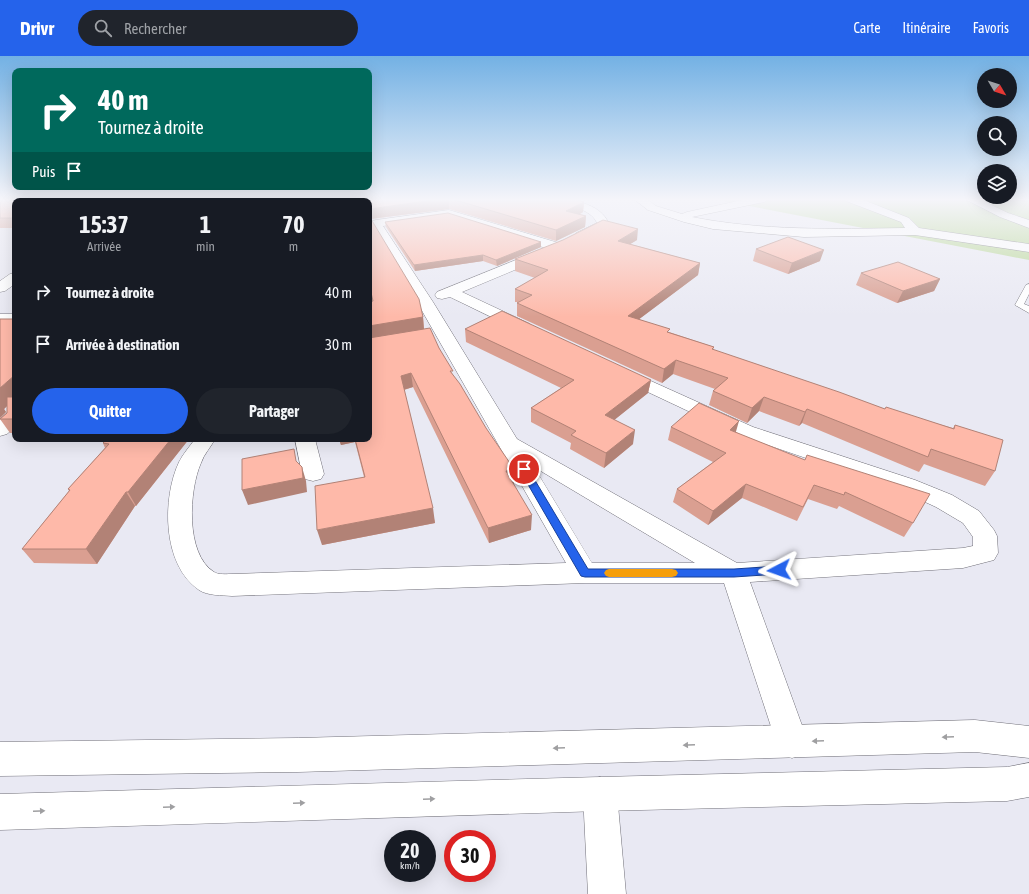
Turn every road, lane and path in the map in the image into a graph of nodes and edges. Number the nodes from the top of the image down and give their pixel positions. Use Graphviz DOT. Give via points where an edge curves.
graph roads {
  1 [pos="382,238"];
  2 [pos="529,238"];
  3 [pos="575,238"];
  4 [pos="969,238"];
  5 [pos="557,247"];
  6 [pos="1029,248"];
  7 [pos="12,279"];
  8 [pos="0,288"];
  9 [pos="1029,288"];
  10 [pos="451,292"];
  11 [pos="425,302"];
  12 [pos="1029,310"];
  13 [pos="0,319"];
  14 [pos="12,319"];
  15 [pos="537,333"];
  16 [pos="609,367"];
  17 [pos="12,419"];
  18 [pos="0,430"];
  19 [pos="203,442"];
  20 [pos="306,442"];
  21 [pos="508,444"];
  22 [pos="313,474"];
  23 [pos="585,573"];
  24 [pos="734,573"];
  25 [pos="1029,728"];
  26 [pos="975,736"];
  27 [pos="792,742"];
  28 [pos="1029,742"];
  29 [pos="0,759"];
  30 [pos="1022,784"];
  31 [pos="600,794"];
  32 [pos="0,812"];
  33 [pos="607,894"];
  1 -- 11 [label="street"];
  2 -- 5 [label="street"];
  3 -- 5 [label="street"];
  4 -- 6 [label="street"];
  5 -- 10 [label="street"];
  7 -- 8 [label="street"];
  9 -- 12 [label="lane" via="1019,305"];
  10 -- 11 [label="street"];
  10 -- 15 [label="street"];
  11 -- 21 [label="street" via="435,334"];
  13 -- 14 [label="street"];
  16 -- 24 [label="street" via="746,431 907,485 944,501 971,516 985,536 984,553 963,558"];
  17 -- 18 [label="street"];
  19 -- 23 [label="street" via="190,462 183,485 180,512 183,546 194,570 209,583 232,585"];
  20 -- 22 [label="street"];
  21 -- 23 [label="street"];
  21 -- 24 [label="street"];
  23 -- 24 [label="street"];
  24 -- 27 [label="street"];
  25 -- 26 [label="street"];
  26 -- 27 [label="street, one-way"];
  26 -- 28 [label="street"];
  27 -- 29 [label="street, one-way" via="298,756"];
  30 -- 31 [label="street"];
  32 -- 31 [label="street, one-way"];
  31 -- 33 [label="street"];
}
